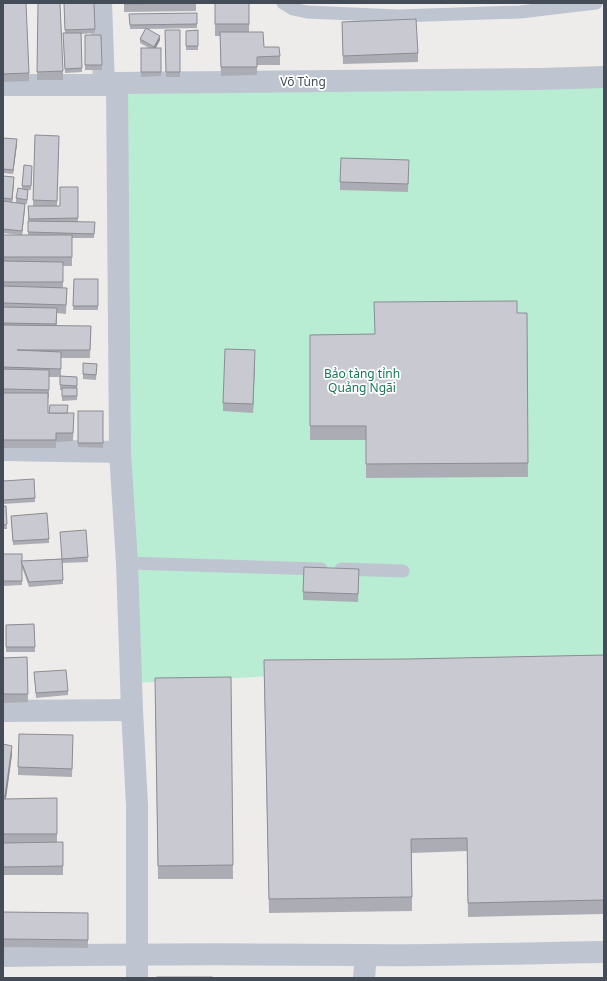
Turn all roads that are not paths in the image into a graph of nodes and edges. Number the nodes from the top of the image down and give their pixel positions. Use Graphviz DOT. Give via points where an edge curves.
graph roads {
  1 [pos="101,3"];
  2 [pos="283,3"];
  3 [pos="596,3"];
  4 [pos="604,77"];
  5 [pos="111,84"];
  6 [pos="3,85"];
  7 [pos="3,450"];
  8 [pos="120,452"];
  9 [pos="127,563"];
  10 [pos="403,571"];
  11 [pos="132,710"];
  12 [pos="3,711"];
  13 [pos="604,952"];
  14 [pos="137,954"];
  15 [pos="366,955"];
  16 [pos="3,956"];
  17 [pos="137,978"];
  18 [pos="364,978"];
  1 -- 5 [label="street"];
  2 -- 3 [label="lane" via="307,12 398,16 520,12"];
  4 -- 5 [label="street, Võ Tùng" via="540,80"];
  5 -- 6 [label="street, Võ Tùng"];
  5 -- 8 [label="street"];
  7 -- 8 [label="street"];
  8 -- 9 [label="street"];
  9 -- 10 [label="lane"];
  9 -- 11 [label="street"];
  11 -- 12 [label="street"];
  11 -- 14 [label="street" via="137,805"];
  13 -- 15 [label="street"];
  14 -- 15 [label="street"];
  14 -- 16 [label="street"];
  14 -- 17 [label="street"];
  15 -- 18 [label="street"];
}
